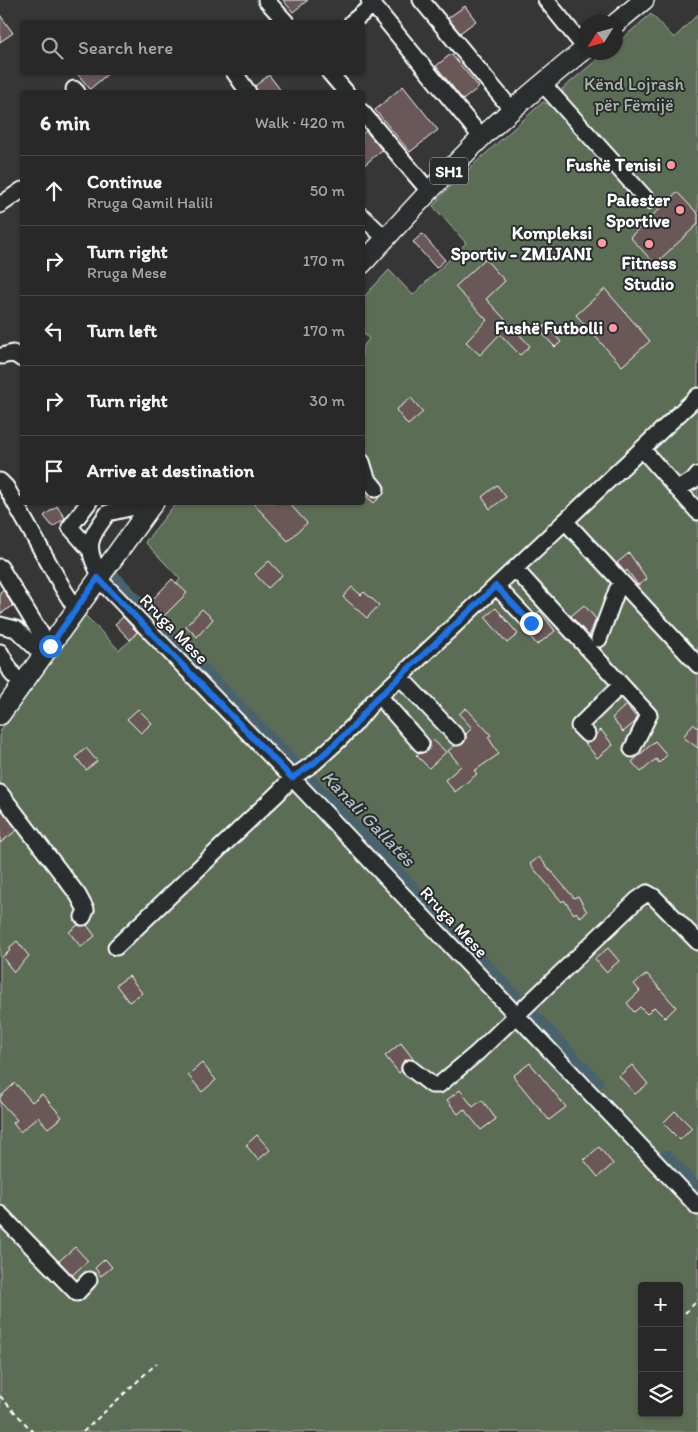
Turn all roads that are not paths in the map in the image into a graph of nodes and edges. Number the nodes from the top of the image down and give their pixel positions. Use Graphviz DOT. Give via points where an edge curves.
graph roads {
  1 [pos="266,0"];
  2 [pos="420,0"];
  3 [pos="546,0"];
  4 [pos="644,0"];
  5 [pos="371,3"];
  6 [pos="623,17"];
  7 [pos="284,20"];
  8 [pos="354,20"];
  9 [pos="578,39"];
  10 [pos="578,54"];
  11 [pos="236,75"];
  12 [pos="332,75"];
  13 [pos="542,83"];
  14 [pos="247,90"];
  15 [pos="344,90"];
  16 [pos="512,110"];
  17 [pos="365,116"];
  18 [pos="482,138"];
  19 [pos="20,191"];
  20 [pos="429,191"];
  21 [pos="648,201"];
  22 [pos="0,205"];
  23 [pos="365,219"];
  24 [pos="386,238"];
  25 [pos="365,261"];
  26 [pos="2,356"];
  27 [pos="20,358"];
  28 [pos="698,396"];
  29 [pos="642,449"];
  30 [pos="365,472"];
  31 [pos="697,479"];
  32 [pos="0,481"];
  33 [pos="376,489"];
  34 [pos="677,489"];
  35 [pos="87,505"];
  36 [pos="147,505"];
  37 [pos="152,505"];
  38 [pos="698,512"];
  39 [pos="565,522"];
  40 [pos="90,551"];
  41 [pos="0,567"];
  42 [pos="514,569"];
  43 [pos="99,576"];
  44 [pos="623,584"];
  45 [pos="496,586"];
  46 [pos="76,609"];
  47 [pos="531,623"];
  48 [pos="0,625"];
  49 [pos="599,638"];
  50 [pos="46,650"];
  51 [pos="0,652"];
  52 [pos="698,665"];
  53 [pos="400,677"];
  54 [pos="22,683"];
  55 [pos="623,687"];
  56 [pos="379,696"];
  57 [pos="615,710"];
  58 [pos="0,715"];
  59 [pos="587,734"];
  60 [pos="457,737"];
  61 [pos="421,744"];
  62 [pos="632,749"];
  63 [pos="296,776"];
  64 [pos="0,794"];
  65 [pos="83,917"];
  66 [pos="698,942"];
  67 [pos="116,947"];
  68 [pos="523,1009"];
  69 [pos="410,1068"];
  70 [pos="698,1207"];
  71 [pos="0,1214"];
  72 [pos="89,1280"];
  1 -- 7 [label="street"];
  2 -- 16 [label="street"];
  3 -- 9 [label="street"];
  4 -- 6 [label="main road"];
  5 -- 8 [label="street"];
  5 -- 18 [label="street"];
  10 -- 13 [label="main road, SH1"];
  11 -- 14 [label="street"];
  12 -- 15 [label="street"];
  13 -- 16 [label="main road, SH1"];
  13 -- 21 [label="street"];
  16 -- 18 [label="main road, SH1"];
  17 -- 20 [label="street"];
  18 -- 20 [label="main road, SH1"];
  19 -- 22 [label="street"];
  20 -- 24 [label="main road, SH1"];
  23 -- 24 [label="street"];
  24 -- 25 [label="main road, SH1"];
  26 -- 27 [label="street" via="13,353"];
  28 -- 29 [label="street"];
  29 -- 34 [label="street"];
  29 -- 39 [label="street"];
  30 -- 33 [label="street"];
  31 -- 34 [label="street"];
  32 -- 46 [label="street"];
  34 -- 38 [label="street"];
  35 -- 40 [label="street" via="70,526"];
  36 -- 40 [label="street" via="108,513 92,535"];
  37 -- 43 [label="main road"];
  39 -- 42 [label="street"];
  39 -- 44 [label="street"];
  40 -- 43 [label="street"];
  41 -- 50 [label="street" via="41,634"];
  42 -- 45 [label="street"];
  42 -- 55 [label="street"];
  43 -- 46 [label="main road"];
  43 -- 63 [label="street, Rruga Mese"];
  44 -- 49 [label="street" via="617,590"];
  44 -- 52 [label="street"];
  45 -- 47 [label="street"];
  45 -- 53 [label="street"];
  46 -- 50 [label="main road"];
  48 -- 50 [label="street" via="16,629"];
  50 -- 54 [label="main road"];
  51 -- 54 [label="street" via="13,675"];
  53 -- 56 [label="street"];
  53 -- 60 [label="street"];
  54 -- 58 [label="main road"];
  55 -- 57 [label="street" via="609,705"];
  55 -- 59 [label="street" via="579,726"];
  55 -- 62 [label="street" via="649,716"];
  56 -- 61 [label="street"];
  56 -- 63 [label="street" via="354,726"];
  63 -- 67 [label="street"];
  63 -- 68 [label="street, Rruga Mese"];
  64 -- 65 [label="street" via="78,895 86,910"];
  66 -- 68 [label="street" via="654,896 647,893"];
  68 -- 69 [label="street" via="439,1085 432,1085"];
  68 -- 70 [label="street, Rruga Mese"];
  71 -- 72 [label="street" via="77,1293"];
}
